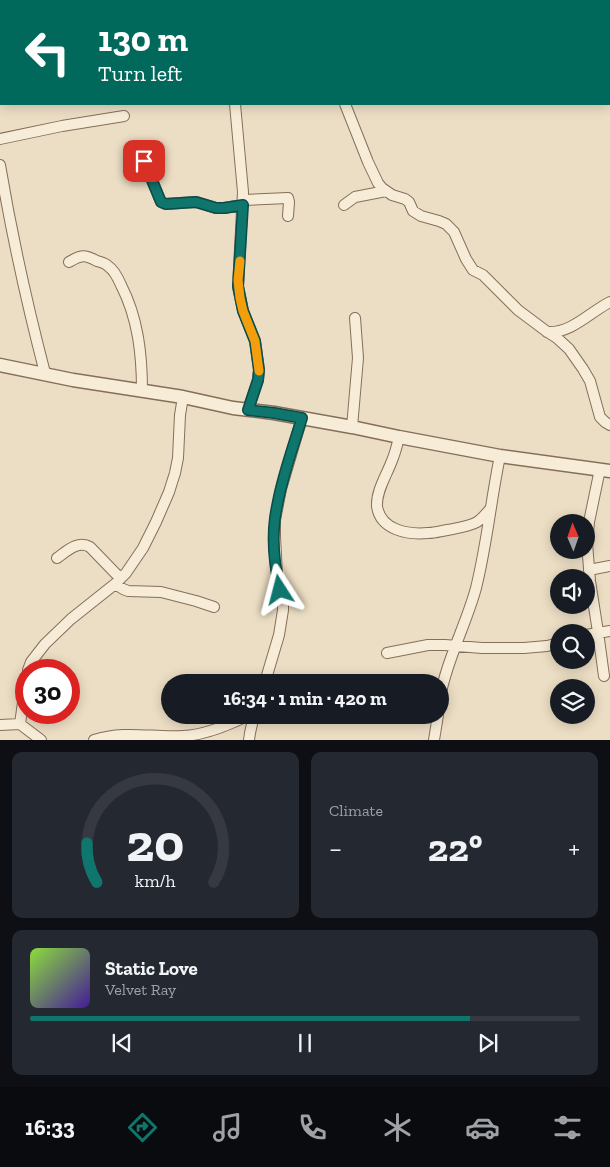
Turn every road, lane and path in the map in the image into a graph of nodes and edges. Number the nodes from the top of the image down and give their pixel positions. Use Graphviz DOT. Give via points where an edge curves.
graph roads {
  1 [pos="236,105"];
  2 [pos="345,105"];
  3 [pos="124,116"];
  4 [pos="0,139"];
  5 [pos="140,151"];
  6 [pos="0,166"];
  7 [pos="386,191"];
  8 [pos="243,202"];
  9 [pos="344,205"];
  10 [pos="288,216"];
  11 [pos="69,262"];
  12 [pos="610,302"];
  13 [pos="355,318"];
  14 [pos="546,332"];
  15 [pos="0,365"];
  16 [pos="45,373"];
  17 [pos="142,391"];
  18 [pos="183,397"];
  19 [pos="248,410"];
  20 [pos="302,418"];
  21 [pos="610,425"];
  22 [pos="352,427"];
  23 [pos="399,437"];
  24 [pos="500,456"];
  25 [pos="605,470"];
  26 [pos="490,509"];
  27 [pos="57,558"];
  28 [pos="610,566"];
  29 [pos="589,569"];
  30 [pos="594,569"];
  31 [pos="118,581"];
  32 [pos="214,607"];
  33 [pos="595,611"];
  34 [pos="610,631"];
  35 [pos="595,632"];
  36 [pos="598,632"];
  37 [pos="550,645"];
  38 [pos="455,646"];
  39 [pos="387,653"];
  40 [pos="34,659"];
  41 [pos="267,674"];
  42 [pos="446,674"];
  43 [pos="604,676"];
  44 [pos="20,724"];
  45 [pos="228,724"];
  46 [pos="252,724"];
  47 [pos="437,724"];
  48 [pos="0,725"];
  49 [pos="41,740"];
  50 [pos="94,740"];
  51 [pos="249,740"];
  52 [pos="434,740"];
  1 -- 8 [label="street"];
  2 -- 7 [label="street" via="373,173"];
  3 -- 4 [label="street"];
  5 -- 8 [label="street" via="161,202 196,202 224,208"];
  6 -- 16 [label="street" via="14,246"];
  7 -- 9 [label="street" via="355,197"];
  7 -- 14 [label="street" via="405,199 421,216 446,224 454,232 473,270"];
  8 -- 10 [label="street" via="288,198"];
  8 -- 19 [label="street" via="238,286 243,311 255,341 259,370"];
  11 -- 17 [label="street" via="90,256 107,265 117,276 138,332"];
  12 -- 14 [label="street" via="572,326"];
  13 -- 22 [label="street" via="358,358"];
  14 -- 21 [label="street" via="564,344 576,358 590,382 600,417"];
  15 -- 16 [label="street"];
  16 -- 17 [label="street"];
  17 -- 18 [label="street"];
  18 -- 19 [label="street"];
  18 -- 31 [label="street" via="178,458 169,492 143,548"];
  19 -- 20 [label="street"];
  20 -- 22 [label="street"];
  20 -- 41 [label="street" via="275,520 277,575 284,610"];
  22 -- 23 [label="street"];
  23 -- 24 [label="street"];
  23 -- 26 [label="street" via="377,505 388,526 407,533 430,533 468,526"];
  24 -- 25 [label="street"];
  24 -- 26 [label="street"];
  25 -- 29 [label="street" via="588,532"];
  26 -- 38 [label="street" via="476,588"];
  27 -- 31 [label="street" via="78,545 86,544"];
  28 -- 30 [label="street"];
  31 -- 32 [label="street" via="123,590 161,592"];
  31 -- 40 [label="street" via="71,620"];
  33 -- 36 [label="street"];
  34 -- 36 [label="street"];
  35 -- 36 [label="street"];
  36 -- 43 [label="street"];
  37 -- 38 [label="street" via="535,648"];
  38 -- 39 [label="street" via="428,645"];
  38 -- 42 [label="street"];
  44 -- 48 [label="street"];
  44 -- 49 [label="street"];
  45 -- 50 [label="street" via="194,735 132,734"];
  46 -- 51 [label="street"];
  47 -- 52 [label="street"];
}
